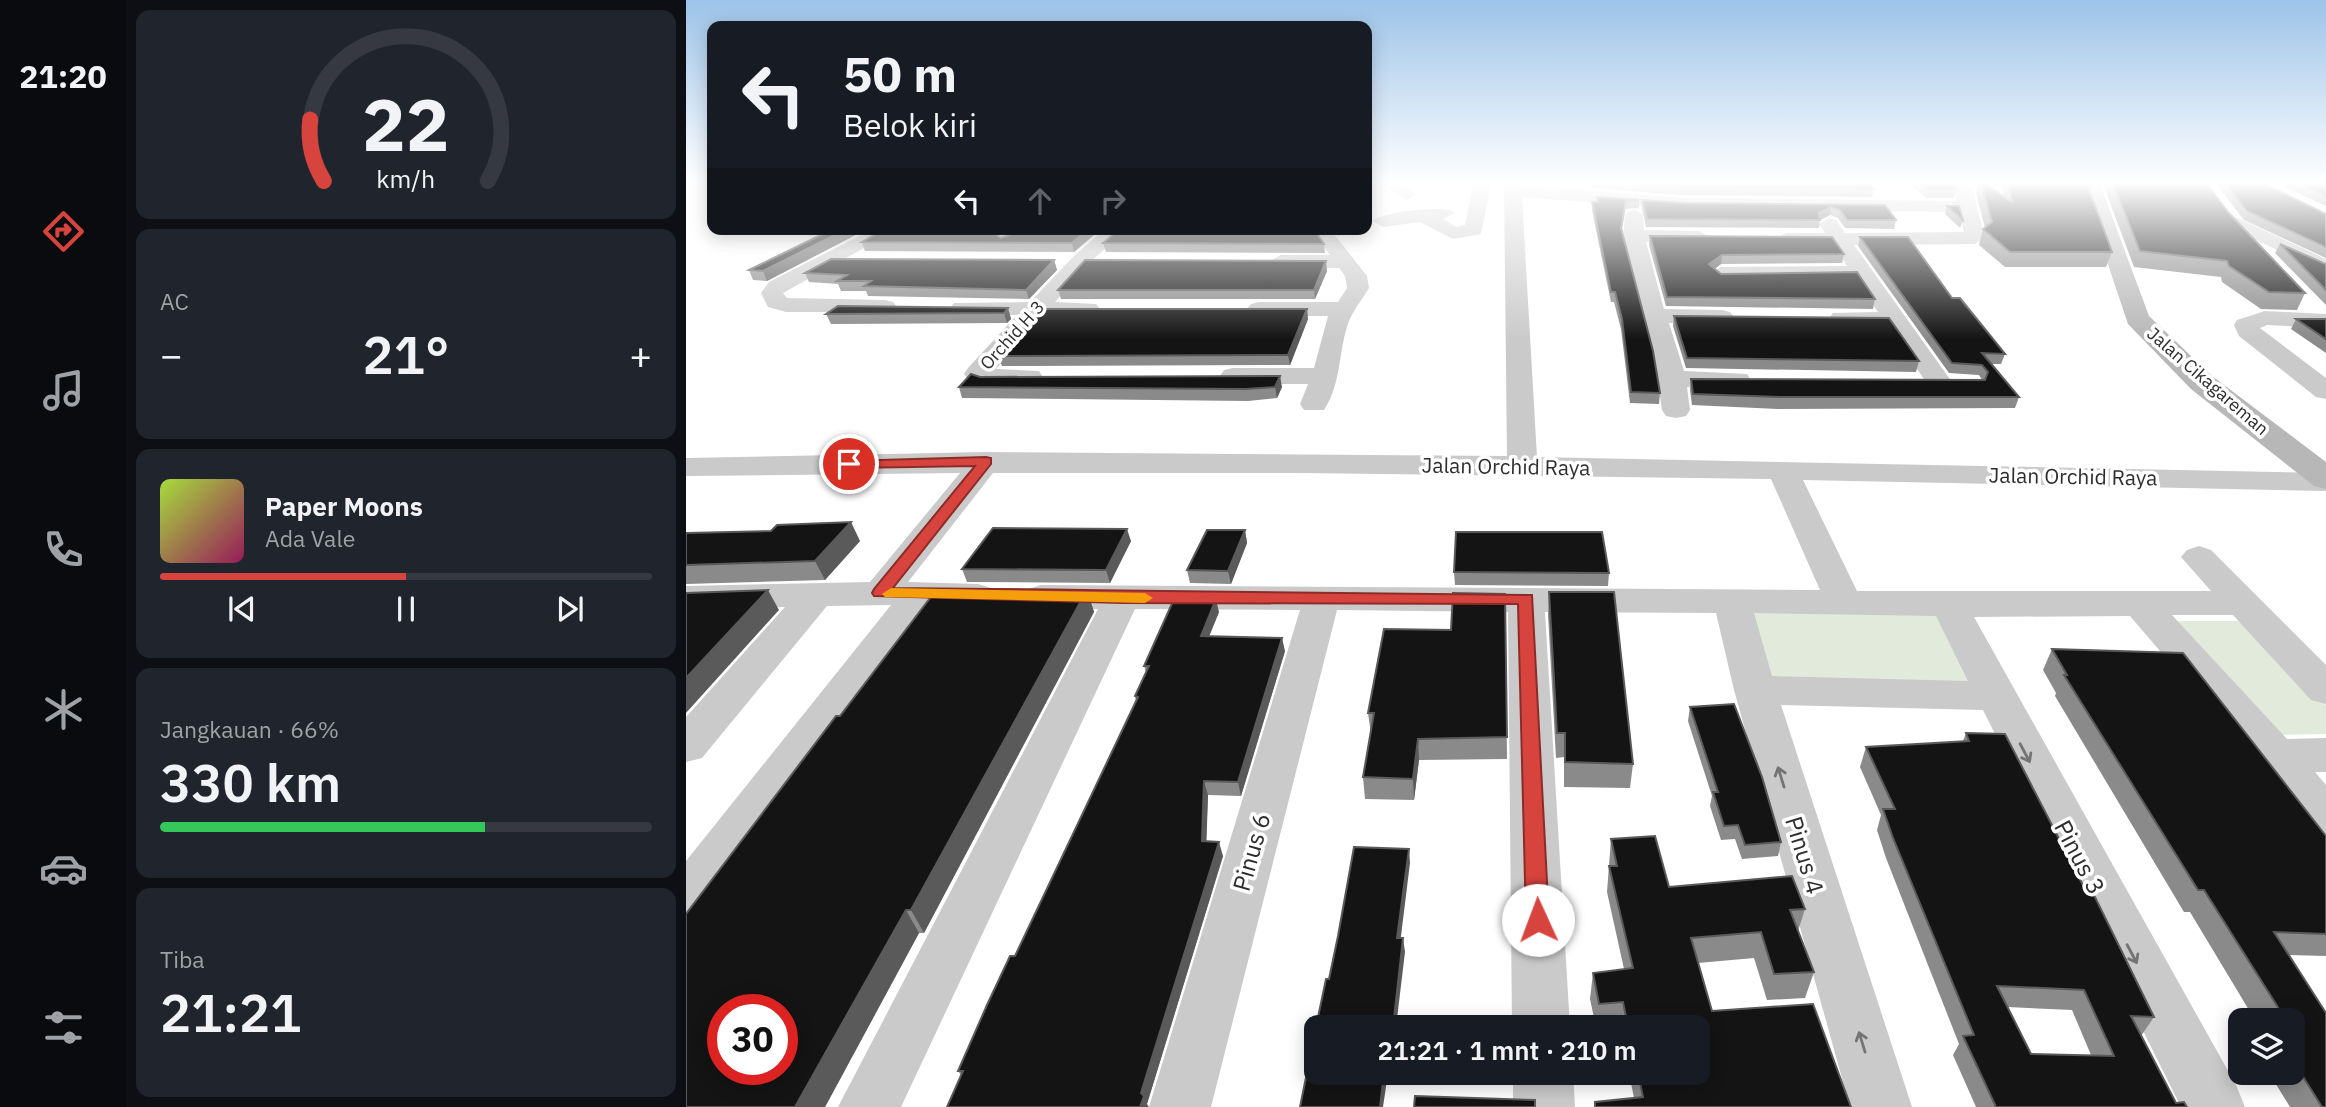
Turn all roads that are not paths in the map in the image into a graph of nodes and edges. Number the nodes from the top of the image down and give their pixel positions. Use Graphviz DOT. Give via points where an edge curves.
graph roads {
  1 [pos="875,236"];
  2 [pos="1109,236"];
  3 [pos="1325,236"];
  4 [pos="1519,236"];
  5 [pos="1633,236"];
  6 [pos="1838,236"];
  7 [pos="1974,236"];
  8 [pos="2108,236"];
  9 [pos="2245,236"];
  10 [pos="2266,236"];
  11 [pos="1691,237"];
  12 [pos="1714,237"];
  13 [pos="1841,239"];
  14 [pos="2263,257"];
  15 [pos="829,260"];
  16 [pos="871,260"];
  17 [pos="1053,260"];
  18 [pos="1081,260"];
  19 [pos="1108,261"];
  20 [pos="1261,261"];
  21 [pos="1344,262"];
  22 [pos="2326,267"];
  23 [pos="1864,272"];
  24 [pos="1768,273"];
  25 [pos="1721,274"];
  26 [pos="2326,274"];
  27 [pos="2290,275"];
  28 [pos="2306,303"];
  29 [pos="913,307"];
  30 [pos="940,308"];
  31 [pos="1029,315"];
  32 [pos="1110,315"];
  33 [pos="1239,315"];
  34 [pos="1340,315"];
  35 [pos="1654,316"];
  36 [pos="1748,317"];
  37 [pos="1816,318"];
  38 [pos="1897,319"];
  39 [pos="2325,321"];
  40 [pos="1202,376"];
  41 [pos="1325,376"];
  42 [pos="1052,377"];
  43 [pos="1675,380"];
  44 [pos="1758,380"];
  45 [pos="1911,382"];
  46 [pos="1939,382"];
  47 [pos="1969,384"];
  48 [pos="2326,391"];
  49 [pos="1314,404"];
  50 [pos="1676,410"];
  51 [pos="986,461"];
  52 [pos="1522,466"];
  53 [pos="686,467"];
  54 [pos="1782,469"];
  55 [pos="2326,481"];
  56 [pos="2199,557"];
  57 [pos="817,594"];
  58 [pos="899,594"];
  59 [pos="686,598"];
  60 [pos="1122,598"];
  61 [pos="1322,598"];
  62 [pos="1526,599"];
  63 [pos="1844,602"];
  64 [pos="1732,603"];
  65 [pos="2139,603"];
  66 [pos="2242,604"];
  67 [pos="1949,605"];
  68 [pos="1755,690"];
  69 [pos="2326,690"];
  70 [pos="1994,696"];
  71 [pos="686,746"];
  72 [pos="2276,755"];
  73 [pos="2326,755"];
  74 [pos="2326,818"];
  75 [pos="686,899"];
  76 [pos="1541,1015"];
  77 [pos="1543,1085"];
  78 [pos="869,1107"];
  79 [pos="1180,1107"];
  80 [pos="1544,1107"];
  81 [pos="1881,1107"];
  82 [pos="2214,1107"];
  1 -- 15 [label="street"];
  2 -- 18 [label="street, Orchid H 3"];
  3 -- 21 [label="street"];
  4 -- 52 [label="street"];
  5 -- 11 [label="street"];
  5 -- 35 [label="street"];
  6 -- 13 [label="street"];
  7 -- 13 [label="street"];
  8 -- 55 [label="street, Jalan Cikagareman" via="2143,326"];
  9 -- 14 [label="street"];
  10 -- 22 [label="street"];
  11 -- 12 [label="street"];
  13 -- 23 [label="street"];
  13 -- 24 [label="street" via="1758,244"];
  15 -- 16 [label="street"];
  15 -- 29 [label="street" via="777,287 772,293 776,302"];
  17 -- 18 [label="street"];
  18 -- 19 [label="street"];
  18 -- 31 [label="street, Orchid H 3"];
  20 -- 21 [label="street"];
  21 -- 34 [label="street" via="1356,276 1357,288"];
  23 -- 24 [label="street"];
  23 -- 38 [label="street"];
  24 -- 25 [label="street"];
  26 -- 27 [label="street"];
  28 -- 39 [label="street"];
  30 -- 31 [label="street"];
  31 -- 32 [label="street"];
  31 -- 42 [label="street, Orchid H 3" via="977,374"];
  33 -- 34 [label="street"];
  34 -- 41 [label="street"];
  35 -- 36 [label="street"];
  35 -- 43 [label="street"];
  37 -- 38 [label="street"];
  38 -- 46 [label="street"];
  39 -- 48 [label="street" via="2265,318 2246,325"];
  40 -- 41 [label="street"];
  41 -- 49 [label="street"];
  43 -- 44 [label="street"];
  43 -- 50 [label="street"];
  45 -- 46 [label="street"];
  46 -- 47 [label="street"];
  51 -- 52 [label="street, Jalan Orchid Raya"];
  51 -- 53 [label="street, Jalan Orchid Raya"];
  51 -- 58 [label="street"];
  52 -- 54 [label="street, Jalan Orchid Raya"];
  54 -- 55 [label="street, Jalan Orchid Raya"];
  54 -- 63 [label="street"];
  56 -- 66 [label="street"];
  57 -- 58 [label="street"];
  57 -- 59 [label="street"];
  57 -- 71 [label="street"];
  58 -- 60 [label="street"];
  58 -- 75 [label="street"];
  60 -- 61 [label="street"];
  60 -- 78 [label="street"];
  61 -- 62 [label="street"];
  61 -- 79 [label="street, Pinus 6"];
  62 -- 64 [label="street"];
  62 -- 76 [label="street"];
  63 -- 64 [label="street"];
  63 -- 67 [label="street"];
  64 -- 68 [label="street, Pinus 4"];
  65 -- 66 [label="street"];
  65 -- 67 [label="street"];
  65 -- 72 [label="street"];
  66 -- 69 [label="street"];
  67 -- 70 [label="street, Pinus 3"];
  68 -- 70 [label="street"];
  81 -- 68 [label="street, Pinus 4, one-way"];
  70 -- 82 [label="street, Pinus 3, one-way"];
  72 -- 73 [label="street"];
  72 -- 74 [label="street"];
  77 -- 80 [label="street"];
}
